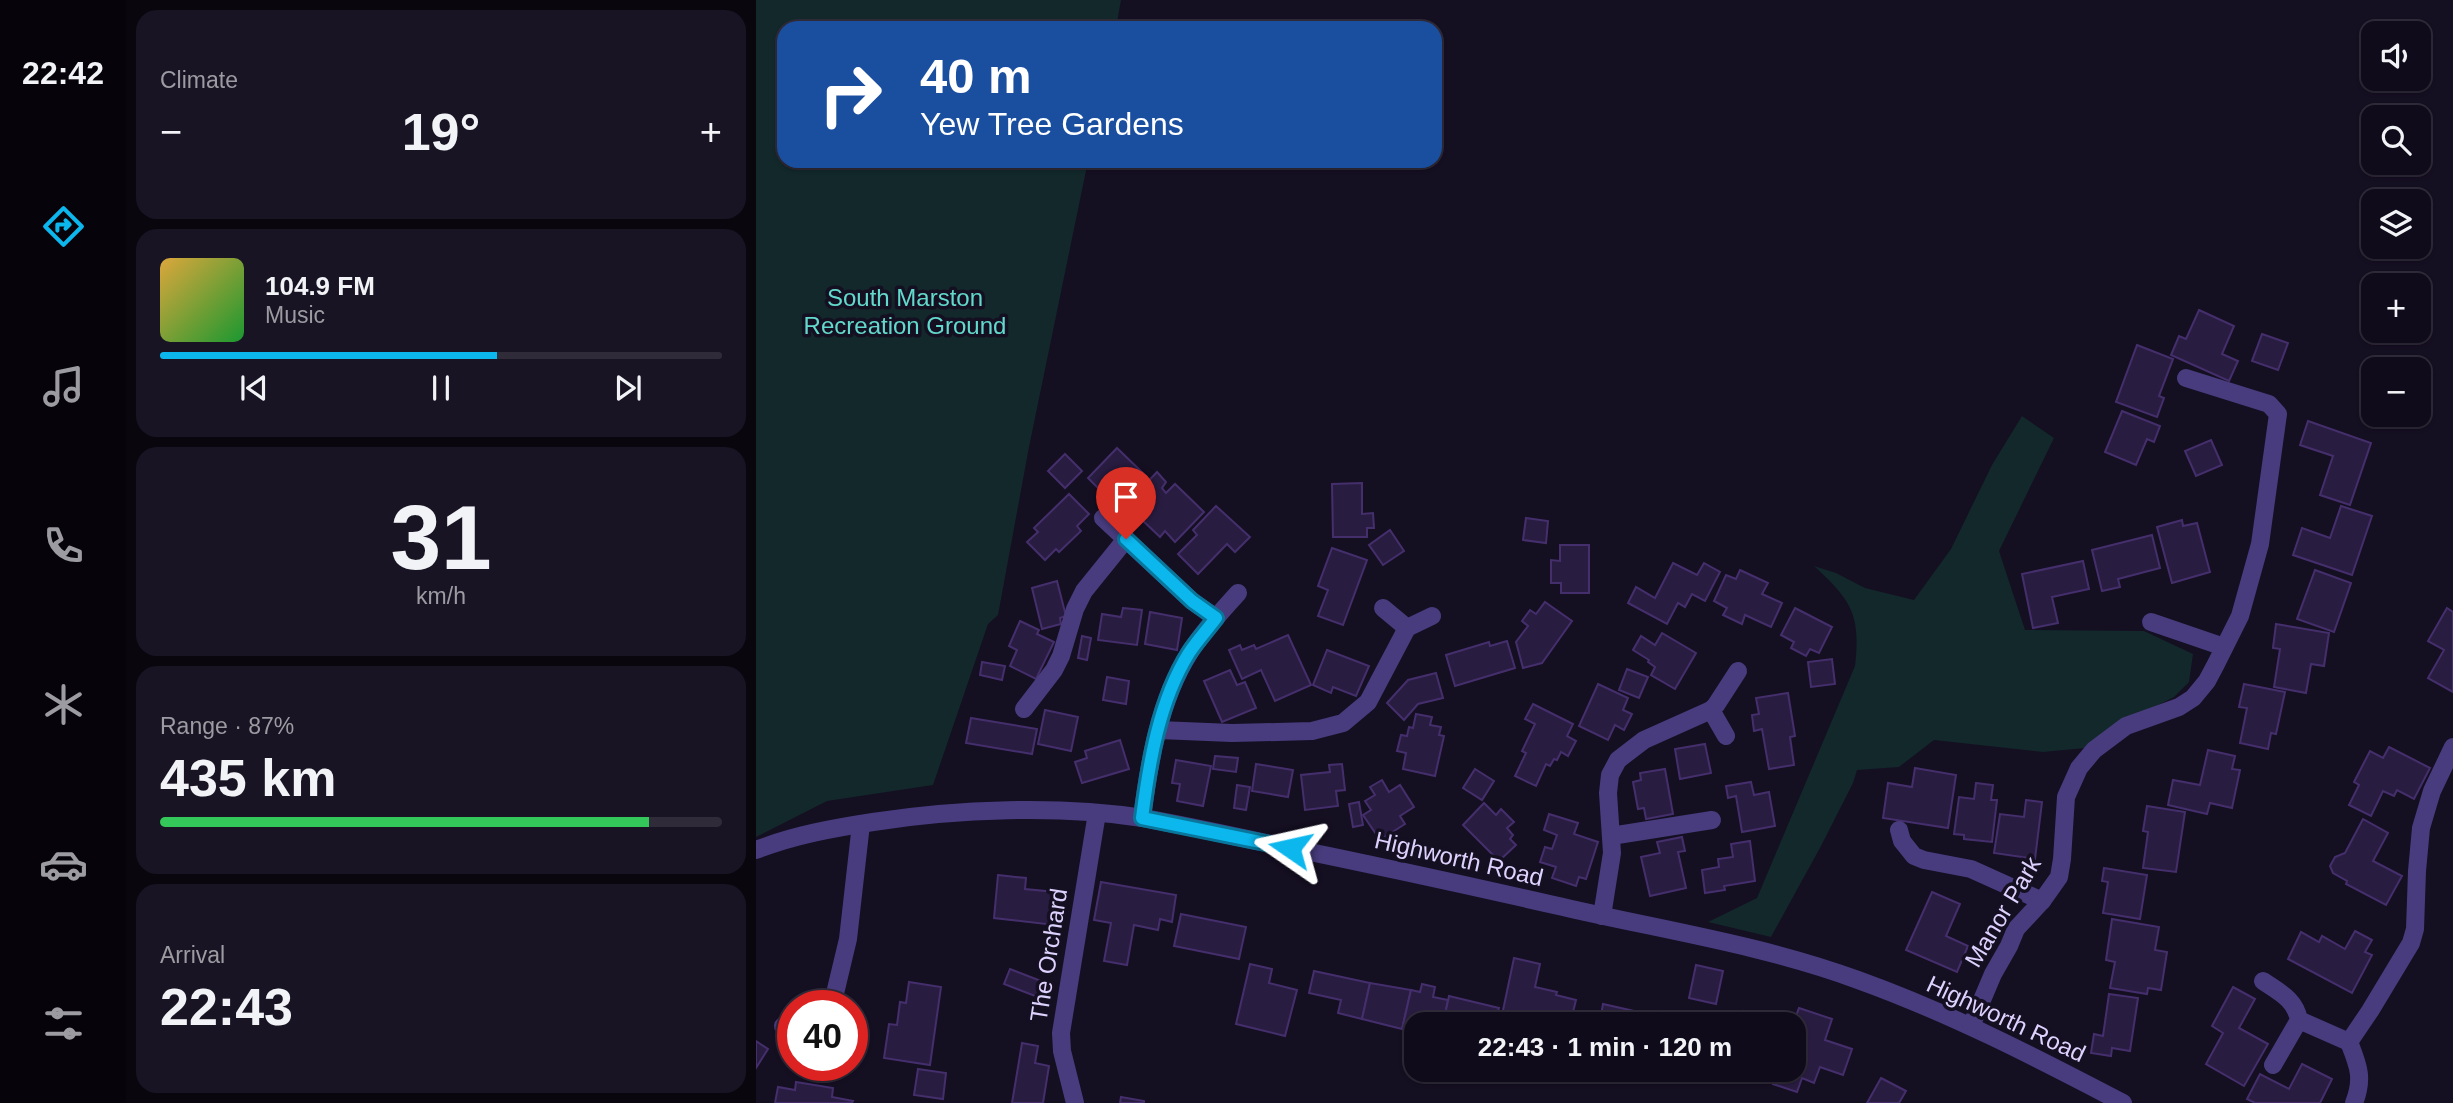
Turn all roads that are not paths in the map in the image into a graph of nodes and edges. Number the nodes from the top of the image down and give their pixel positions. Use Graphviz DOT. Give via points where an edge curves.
graph roads {
  1 [pos="2186,378"];
  2 [pos="1104,518"];
  3 [pos="1126,539"];
  4 [pos="1238,593"];
  5 [pos="1382,608"];
  6 [pos="1432,616"];
  7 [pos="1216,618"];
  8 [pos="2151,622"];
  9 [pos="1407,628"];
  10 [pos="2224,647"];
  11 [pos="1738,671"];
  12 [pos="1024,709"];
  13 [pos="1711,710"];
  14 [pos="1159,730"];
  15 [pos="1726,736"];
  16 [pos="2453,747"];
  17 [pos="1097,813"];
  18 [pos="1142,818"];
  19 [pos="1712,820"];
  20 [pos="861,824"];
  21 [pos="1899,830"];
  22 [pos="1611,836"];
  23 [pos="756,849"];
  24 [pos="2042,901"];
  25 [pos="1602,916"];
  26 [pos="2263,981"];
  27 [pos="836,990"];
  28 [pos="2299,1020"];
  29 [pos="1971,1026"];
  30 [pos="2349,1042"];
  31 [pos="2273,1065"];
  32 [pos="1075,1103"];
  33 [pos="2123,1103"];
  34 [pos="2354,1103"];
  1 -- 10 [label="street, Manor Park" via="2269,404 2277,414 2260,544 2240,615"];
  2 -- 3 [label="street"];
  3 -- 7 [label="street"];
  3 -- 12 [label="street" via="1084,591 1054,670"];
  4 -- 7 [label="street"];
  5 -- 9 [label="street"];
  6 -- 9 [label="street"];
  7 -- 14 [label="street" via="1189,653"];
  8 -- 10 [label="street"];
  9 -- 14 [label="street" via="1368,702 1343,723 1312,731"];
  10 -- 24 [label="street, Manor Park" via="2193,698 2126,726 2078,768 2066,797 2059,877"];
  11 -- 13 [label="street"];
  13 -- 15 [label="street"];
  13 -- 22 [label="street" via="1644,740 1618,760 1608,783"];
  14 -- 18 [label="street"];
  16 -- 30 [label="street" via="2421,828 2416,929"];
  17 -- 18 [label="street, Highworth Road"];
  17 -- 20 [label="street, Highworth Road" via="964,812"];
  17 -- 32 [label="street, The Orchard" via="1061,1033"];
  18 -- 25 [label="street, Highworth Road"];
  19 -- 22 [label="street"];
  20 -- 23 [label="street, Highworth Road"];
  20 -- 27 [label="street" via="848,939"];
  21 -- 24 [label="street" via="1914,856 1971,869"];
  22 -- 25 [label="street"];
  24 -- 29 [label="street, Manor Park" via="2016,929"];
  25 -- 29 [label="street, Highworth Road" via="1801,961"];
  26 -- 28 [label="street" via="2294,1004"];
  28 -- 30 [label="street"];
  28 -- 31 [label="street"];
  29 -- 33 [label="street, Highworth Road"];
  30 -- 34 [label="street" via="2360,1069 2360,1090"];
}
